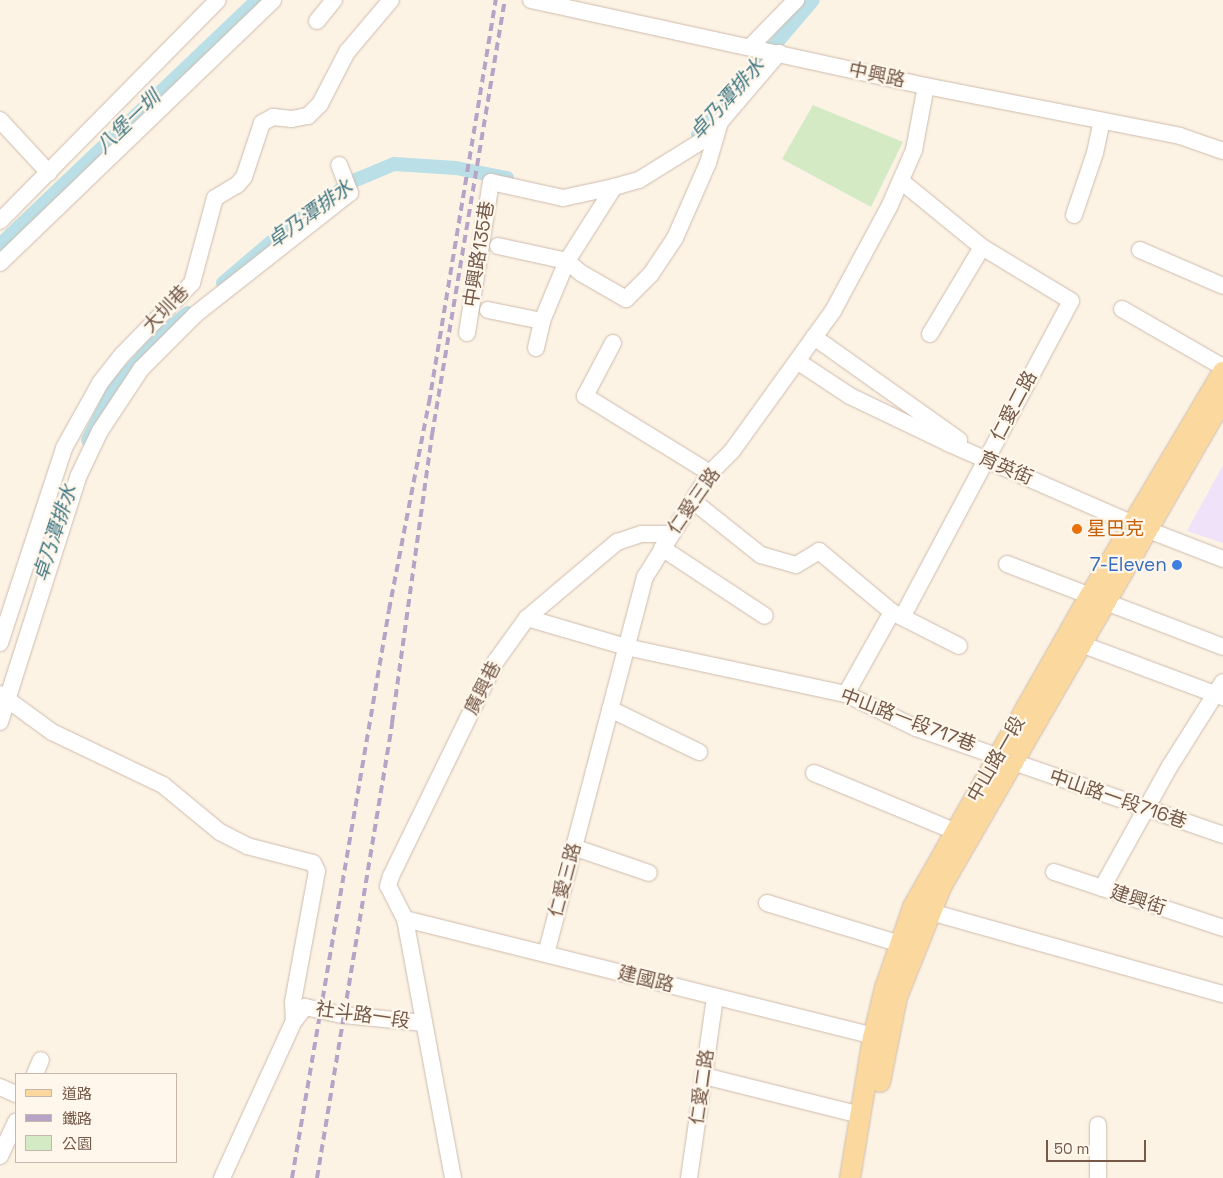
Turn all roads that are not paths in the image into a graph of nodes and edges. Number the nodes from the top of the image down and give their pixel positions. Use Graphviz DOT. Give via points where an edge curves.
graph roads {
  1 [pos="218,0"];
  2 [pos="274,0"];
  3 [pos="334,0"];
  4 [pos="391,0"];
  5 [pos="531,0"];
  6 [pos="796,0"];
  7 [pos="317,21"];
  8 [pos="750,47"];
  9 [pos="779,53"];
  10 [pos="926,86"];
  11 [pos="0,120"];
  12 [pos="1102,121"];
  13 [pos="720,122"];
  14 [pos="1223,151"];
  15 [pos="339,164"];
  16 [pos="49,173"];
  17 [pos="901,181"];
  18 [pos="614,187"];
  19 [pos="1074,215"];
  20 [pos="0,221"];
  21 [pos="498,246"];
  22 [pos="982,247"];
  23 [pos="1140,250"];
  24 [pos="567,261"];
  25 [pos="0,263"];
  26 [pos="1223,286"];
  27 [pos="1122,309"];
  28 [pos="488,310"];
  29 [pos="542,321"];
  30 [pos="467,334"];
  31 [pos="930,334"];
  32 [pos="814,337"];
  33 [pos="613,343"];
  34 [pos="536,348"];
  35 [pos="797,361"];
  36 [pos="1223,367"];
  37 [pos="1223,372"];
  38 [pos="1223,399"];
  39 [pos="986,459"];
  40 [pos="710,473"];
  41 [pos="693,501"];
  42 [pos="1140,527"];
  43 [pos="671,534"];
  44 [pos="662,548"];
  45 [pos="1223,559"];
  46 [pos="1007,564"];
  47 [pos="1099,599"];
  48 [pos="897,614"];
  49 [pos="765,616"];
  50 [pos="527,618"];
  51 [pos="0,643"];
  52 [pos="1081,644"];
  53 [pos="959,646"];
  54 [pos="626,647"];
  55 [pos="1223,647"];
  56 [pos="1220,691"];
  57 [pos="846,694"];
  58 [pos="5,696"];
  59 [pos="610,709"];
  60 [pos="0,722"];
  61 [pos="699,752"];
  62 [pos="1006,758"];
  63 [pos="814,773"];
  64 [pos="1147,809"];
  65 [pos="954,831"];
  66 [pos="1223,835"];
  67 [pos="573,847"];
  68 [pos="1054,872"];
  69 [pos="650,873"];
  70 [pos="1102,888"];
  71 [pos="768,903"];
  72 [pos="922,910"];
  73 [pos="405,919"];
  74 [pos="1223,928"];
  75 [pos="900,944"];
  76 [pos="546,954"];
  77 [pos="1223,994"];
  78 [pos="715,997"];
  79 [pos="294,1021"];
  80 [pos="424,1023"];
  81 [pos="880,1039"];
  82 [pos="704,1076"];
  83 [pos="0,1087"];
  84 [pos="15,1094"];
  85 [pos="860,1116"];
  86 [pos="15,1123"];
  87 [pos="1098,1126"];
  88 [pos="0,1156"];
  89 [pos="222,1178"];
  90 [pos="453,1178"];
  91 [pos="689,1178"];
  92 [pos="850,1178"];
  93 [pos="863,1178"];
  94 [pos="1098,1178"];
  1 -- 16 [label="street"];
  2 -- 25 [label="street"];
  3 -- 7 [label="street"];
  4 -- 51 [label="street, 大圳巷" via="347,52 308,116 292,119 273,117 262,123 244,177 215,198 192,283 123,354 100,383 64,448"];
  5 -- 8 [label="street, 中興路"];
  6 -- 8 [label="street"];
  8 -- 9 [label="street, 中興路"];
  9 -- 10 [label="street, 中興路"];
  9 -- 13 [label="street, 中興路135巷"];
  10 -- 12 [label="street, 中興路"];
  10 -- 17 [label="street, 仁愛三路" via="914,150"];
  11 -- 16 [label="street"];
  12 -- 14 [label="street, 中興路" via="1180,136"];
  12 -- 19 [label="street" via="1096,153"];
  13 -- 18 [label="street, 中興路135巷" via="700,142 639,180"];
  13 -- 24 [label="street" via="708,164 675,238 651,274 626,299 581,273"];
  15 -- 58 [label="street, 大圳巷" via="350,193 196,314 141,369 122,394 78,475"];
  16 -- 20 [label="street"];
  17 -- 22 [label="street"];
  17 -- 32 [label="street, 仁愛三路" via="833,311"];
  18 -- 24 [label="street"];
  18 -- 30 [label="street, 中興路135巷" via="563,198 491,182"];
  21 -- 24 [label="street"];
  22 -- 31 [label="street"];
  22 -- 39 [label="street, 仁愛二路" via="1071,301"];
  23 -- 26 [label="street"];
  24 -- 29 [label="street"];
  27 -- 36 [label="street"];
  28 -- 29 [label="street"];
  29 -- 34 [label="street"];
  32 -- 35 [label="street, 仁愛三路"];
  32 -- 39 [label="street"];
  33 -- 40 [label="street" via="585,396"];
  35 -- 39 [label="street, 育英街" via="850,396"];
  35 -- 40 [label="street, 仁愛三路" via="732,451"];
  37 -- 42 [label="main road, 中山路一段"];
  38 -- 42 [label="main road, 中山路一段"];
  39 -- 42 [label="street, 育英街"];
  39 -- 48 [label="street, 仁愛二路"];
  40 -- 41 [label="street, 仁愛三路"];
  41 -- 43 [label="street, 仁愛三路"];
  41 -- 48 [label="street" via="761,555 796,566 819,552"];
  42 -- 45 [label="street, 育英街"];
  42 -- 47 [label="main road, 中山路一段"];
  43 -- 44 [label="street, 仁愛三路"];
  43 -- 50 [label="street, 廣興巷" via="642,534 617,542"];
  44 -- 49 [label="street"];
  44 -- 54 [label="street, 仁愛三路" via="645,577"];
  46 -- 47 [label="street"];
  47 -- 52 [label="main road, 中山路一段"];
  47 -- 55 [label="street"];
  47 -- 62 [label="main road, 中山路一段"];
  48 -- 53 [label="street"];
  48 -- 57 [label="street, 仁愛二路"];
  50 -- 54 [label="street, 中山路一段717巷"];
  50 -- 73 [label="street, 廣興巷" via="496,661 391,876 388,886"];
  52 -- 56 [label="street"];
  52 -- 62 [label="main road, 中山路一段"];
  54 -- 57 [label="street, 中山路一段717巷"];
  54 -- 59 [label="street, 仁愛三路"];
  56 -- 64 [label="street"];
  57 -- 62 [label="street, 中山路一段717巷" via="916,728"];
  58 -- 60 [label="street, 大圳巷"];
  58 -- 79 [label="street" via="52,732 163,785 220,832 247,846 313,863 317,871 293,1002"];
  59 -- 61 [label="street"];
  59 -- 67 [label="street, 仁愛三路"];
  62 -- 64 [label="street, 中山路一段716巷"];
  62 -- 65 [label="main road, 中山路一段"];
  62 -- 72 [label="main road, 中山路一段" via="941,887"];
  63 -- 65 [label="street"];
  64 -- 66 [label="street, 中山路一段716巷"];
  64 -- 70 [label="street"];
  65 -- 72 [label="main road, 中山路一段"];
  67 -- 69 [label="street"];
  67 -- 76 [label="street, 仁愛三路"];
  68 -- 70 [label="street, 建興街"];
  70 -- 74 [label="street, 建興街"];
  71 -- 75 [label="street"];
  72 -- 75 [label="main road, 中山路一段"];
  72 -- 77 [label="street"];
  72 -- 81 [label="main road, 中山路一段" via="897,997"];
  73 -- 76 [label="street, 建國路"];
  73 -- 80 [label="street, 廣興巷"];
  75 -- 81 [label="main road, 中山路一段"];
  76 -- 78 [label="street, 建國路"];
  78 -- 81 [label="street, 建國路"];
  78 -- 82 [label="street, 仁愛二路"];
  79 -- 80 [label="street, 社斗路一段" via="305,1007"];
  79 -- 89 [label="street, 社斗路一段"];
  80 -- 90 [label="street, 社斗路一段"];
  81 -- 85 [label="main road, 中山路一段"];
  81 -- 93 [label="main road, 中山路一段"];
  82 -- 85 [label="street"];
  82 -- 91 [label="street, 仁愛二路"];
  83 -- 84 [label="street"];
  85 -- 92 [label="main road, 中山路一段"];
  86 -- 88 [label="street"];
  87 -- 94 [label="street"];
}
